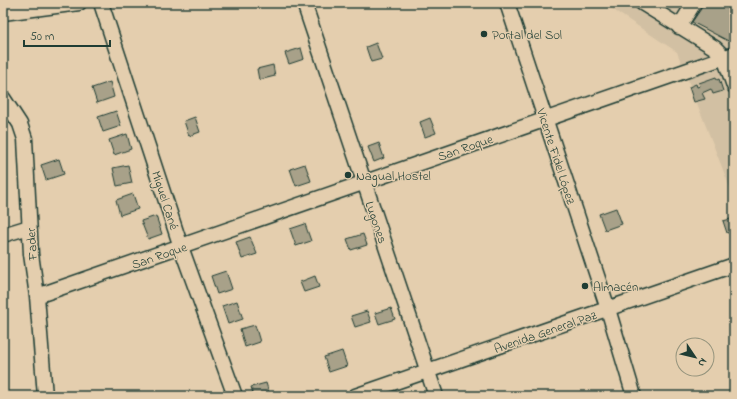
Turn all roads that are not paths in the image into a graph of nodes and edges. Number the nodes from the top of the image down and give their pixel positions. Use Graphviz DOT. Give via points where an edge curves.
graph roads {
  1 [pos="79,3"];
  2 [pos="101,3"];
  3 [pos="304,3"];
  4 [pos="507,3"];
  5 [pos="642,3"];
  6 [pos="694,3"];
  7 [pos="3,14"];
  8 [pos="679,27"];
  9 [pos="729,56"];
  10 [pos="734,86"];
  11 [pos="3,98"];
  12 [pos="545,119"];
  13 [pos="364,182"];
  14 [pos="30,227"];
  15 [pos="3,234"];
  16 [pos="181,247"];
  17 [pos="734,265"];
  18 [pos="37,296"];
  19 [pos="608,309"];
  20 [pos="427,372"];
  21 [pos="45,396"];
  22 [pos="235,396"];
  23 [pos="355,396"];
  24 [pos="436,396"];
  25 [pos="634,396"];
  1 -- 7 [label="street"];
  2 -- 16 [label="street, Miguel Cané"];
  3 -- 13 [label="street, Lugones"];
  4 -- 12 [label="street, Vicente Fidel López"];
  5 -- 8 [label="street"];
  6 -- 8 [label="street"];
  8 -- 9 [label="street"];
  9 -- 10 [label="street"];
  9 -- 12 [label="street, San Roque"];
  11 -- 14 [label="street, Fader" via="20,124 25,139"];
  12 -- 13 [label="street, San Roque"];
  12 -- 19 [label="street, Vicente Fidel López"];
  13 -- 16 [label="street, San Roque"];
  13 -- 20 [label="street, Lugones"];
  14 -- 15 [label="street"];
  14 -- 18 [label="street, Fader"];
  16 -- 18 [label="street, San Roque"];
  16 -- 22 [label="street, Miguel Cané"];
  17 -- 19 [label="street, Avenida General Paz"];
  18 -- 21 [label="street, Fader"];
  19 -- 20 [label="street, Avenida General Paz"];
  19 -- 25 [label="street, Vicente Fidel López"];
  20 -- 23 [label="street, Avenida General Paz"];
  20 -- 24 [label="street, Lugones"];
}
